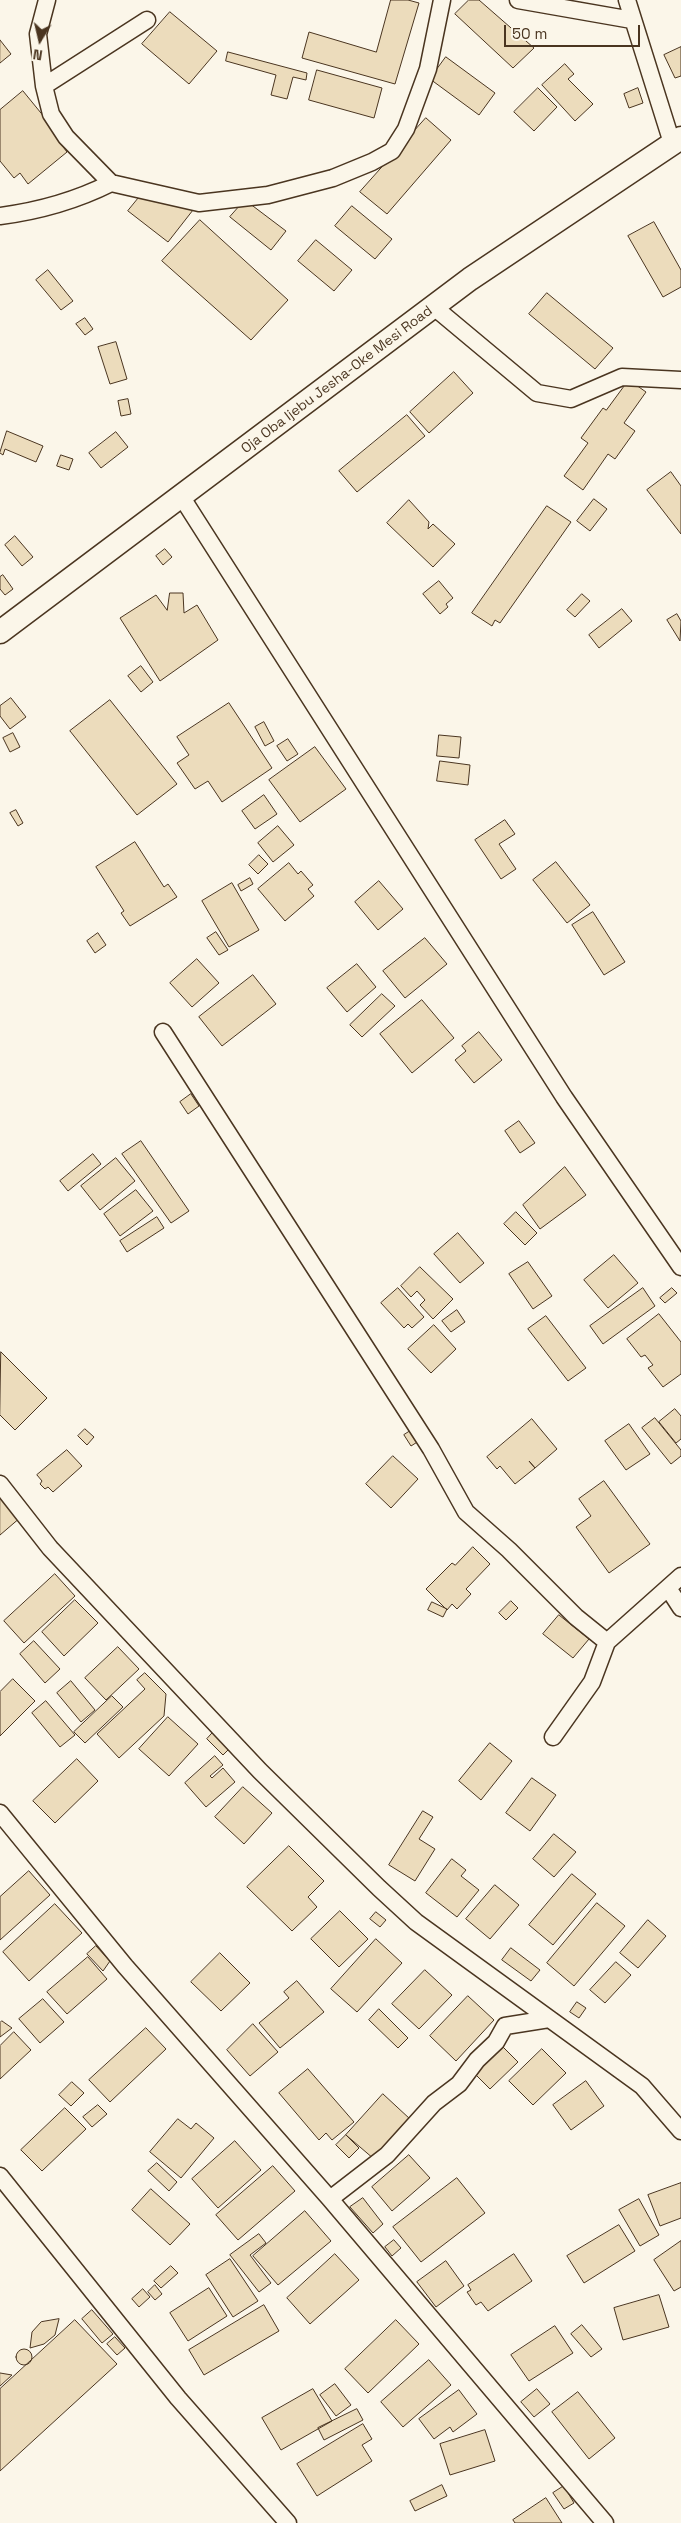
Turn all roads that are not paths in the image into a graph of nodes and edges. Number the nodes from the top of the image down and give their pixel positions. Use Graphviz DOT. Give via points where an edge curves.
graph roads {
  1 [pos="47,0"];
  2 [pos="442,0"];
  3 [pos="518,0"];
  4 [pos="628,0"];
  5 [pos="147,20"];
  6 [pos="632,20"];
  7 [pos="44,86"];
  8 [pos="676,140"];
  9 [pos="111,183"];
  10 [pos="0,216"];
  11 [pos="434,307"];
  12 [pos="681,380"];
  13 [pos="181,496"];
  14 [pos="0,632"];
  15 [pos="163,1032"];
  16 [pos="681,1267"];
  17 [pos="0,1484"];
  18 [pos="681,1576"];
  19 [pos="668,1588"];
  20 [pos="681,1608"];
  21 [pos="607,1642"];
  22 [pos="553,1737"];
  23 [pos="0,1813"];
  24 [pos="549,2019"];
  25 [pos="681,2131"];
  26 [pos="0,2176"];
  27 [pos="330,2199"];
  28 [pos="288,2523"];
  29 [pos="604,2523"];
  1 -- 7 [label="street" via="38,34"];
  2 -- 9 [label="street" via="428,68 406,129 392,151 333,178 268,195 214,203 199,203"];
  3 -- 6 [label="street"];
  4 -- 6 [label="street"];
  5 -- 7 [label="street"];
  6 -- 8 [label="street"];
  7 -- 9 [label="street" via="51,114 66,138"];
  8 -- 11 [label="main road, Oja Oba Ijebu Jesha-Oke Mesi Road" via="470,279"];
  9 -- 10 [label="street" via="83,198 31,212"];
  11 -- 12 [label="street" via="537,392 571,398 622,378"];
  11 -- 13 [label="main road, Oja Oba Ijebu Jesha-Oke Mesi Road"];
  13 -- 14 [label="main road, Oja Oba Ijebu Jesha-Oke Mesi Road"];
  13 -- 16 [label="street" via="564,1097"];
  15 -- 21 [label="street" via="431,1449 466,1512 576,1618"];
  17 -- 24 [label="street" via="50,1548 260,1771 379,1888 416,1922"];
  18 -- 19 [label="street"];
  19 -- 20 [label="street"];
  19 -- 21 [label="street"];
  21 -- 22 [label="street" via="592,1682"];
  23 -- 27 [label="street" via="124,1966"];
  24 -- 25 [label="street" via="642,2086"];
  24 -- 27 [label="street" via="505,2026 496,2042 477,2060 460,2084 434,2104 387,2155"];
  26 -- 28 [label="street" via="178,2398"];
  27 -- 29 [label="street"];
}
